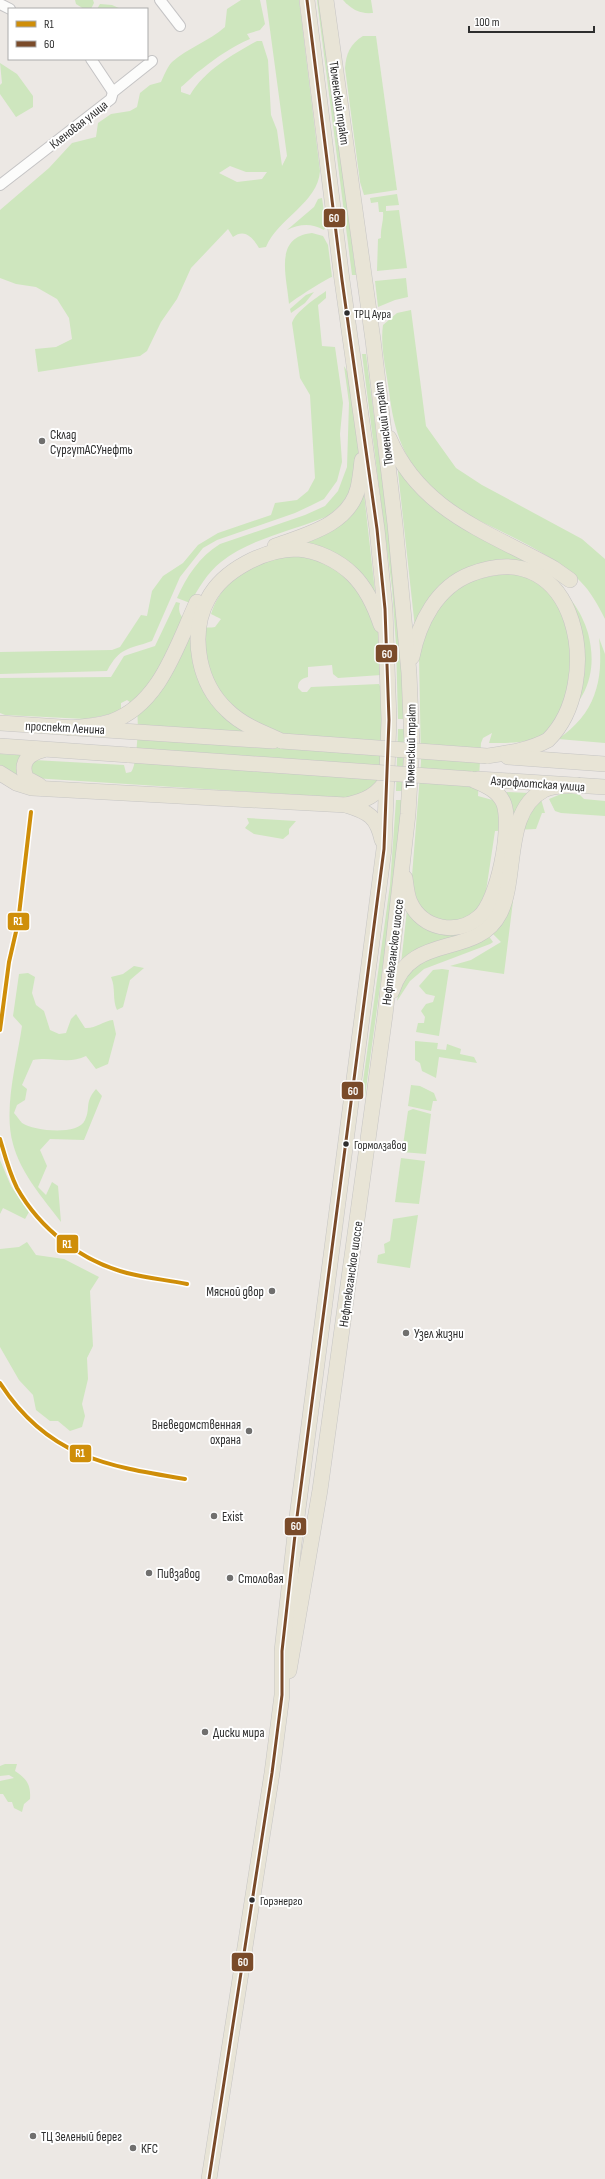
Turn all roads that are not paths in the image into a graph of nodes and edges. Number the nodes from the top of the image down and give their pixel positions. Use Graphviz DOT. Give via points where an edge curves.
graph roads {
  1 [pos="160,0"];
  2 [pos="307,0"];
  3 [pos="326,0"];
  4 [pos="180,26"];
  5 [pos="93,60"];
  6 [pos="152,61"];
  7 [pos="113,92"];
  8 [pos="0,185"];
  9 [pos="381,410"];
  10 [pos="364,440"];
  11 [pos="199,608"];
  12 [pos="387,667"];
  13 [pos="409,673"];
  14 [pos="584,705"];
  15 [pos="0,724"];
  16 [pos="70,728"];
  17 [pos="282,741"];
  18 [pos="0,746"];
  19 [pos="45,749"];
  20 [pos="487,756"];
  21 [pos="605,764"];
  22 [pos="0,773"];
  23 [pos="388,778"];
  24 [pos="471,779"];
  25 [pos="486,782"];
  26 [pos="577,785"];
  27 [pos="605,787"];
  28 [pos="54,788"];
  29 [pos="346,805"];
  30 [pos="384,848"];
  31 [pos="404,849"];
  32 [pos="385,1015"];
  33 [pos="282,1695"];
  34 [pos="209,2179"];
  1 -- 4 [label="street"];
  2 -- 10 [label="main road, Тюменский тракт"];
  3 -- 9 [label="main road, Тюменский тракт"];
  5 -- 7 [label="street"];
  6 -- 7 [label="street, Кленовая улица"];
  7 -- 8 [label="street, Кленовая улица" via="110,99"];
  9 -- 13 [label="main road, Тюменский тракт" via="402,586"];
  9 -- 13 [label="main road" via="399,459 419,487 456,515 553,568 579,595 527,569 497,568 469,575 447,588 430,610 417,636"];
  10 -- 11 [label="main road" via="358,490 342,514 332,524 227,564 202,591"];
  10 -- 12 [label="main road, Тюменский тракт" via="377,529"];
  11 -- 12 [label="main road" via="220,582 251,562 287,550 304,550 320,555 342,566 365,590 382,629"];
  11 -- 16 [label="main road" via="159,682 136,707 110,722"];
  11 -- 17 [label="main road" via="197,637 206,682 216,699 246,725"];
  12 -- 23 [label="main road, Тюменский тракт"];
  13 -- 31 [label="main road, Тюменский тракт" via="412,758"];
  14 -- 20 [label="main road" via="568,726 547,741 519,751"];
  15 -- 16 [label="main road, проспект Ленина"];
  16 -- 17 [label="main road, проспект Ленина"];
  17 -- 20 [label="main road, проспект Ленина, bridge"];
  18 -- 19 [label="main road, проспект Ленина"];
  19 -- 24 [label="main road, проспект Ленина, bridge"];
  19 -- 28 [label="main road" via="30,755 24,762 23,770 26,778 34,784"];
  20 -- 21 [label="main road, Аэрофлотская улица"];
  22 -- 28 [label="main road" via="16,783 32,788"];
  23 -- 29 [label="main road" via="382,789 371,797"];
  23 -- 30 [label="main road, Нефтеюганское шоссе"];
  24 -- 25 [label="main road, Аэрофлотская улица"];
  25 -- 26 [label="main road, Аэрофлотская улица"];
  25 -- 31 [label="main road" via="504,804 505,835 492,900 480,917 461,927 444,928 419,916 410,902"];
  26 -- 27 [label="main road, Аэрофлотская улица"];
  26 -- 32 [label="main road" via="544,790 533,798 522,813 515,838 505,900 492,925 480,934 418,956 405,966 396,980"];
  28 -- 29 [label="main road"];
  29 -- 30 [label="main road" via="371,816 379,827"];
  30 -- 33 [label="main road, Нефтеюганское шоссе" via="296,1517 282,1651"];
  31 -- 32 [label="main road, Нефтеюганское шоссе"];
  32 -- 33 [label="main road, Нефтеюганское шоссе" via="320,1490 288,1676"];
  33 -- 34 [label="main road, Нефтеюганское шоссе"];
}
